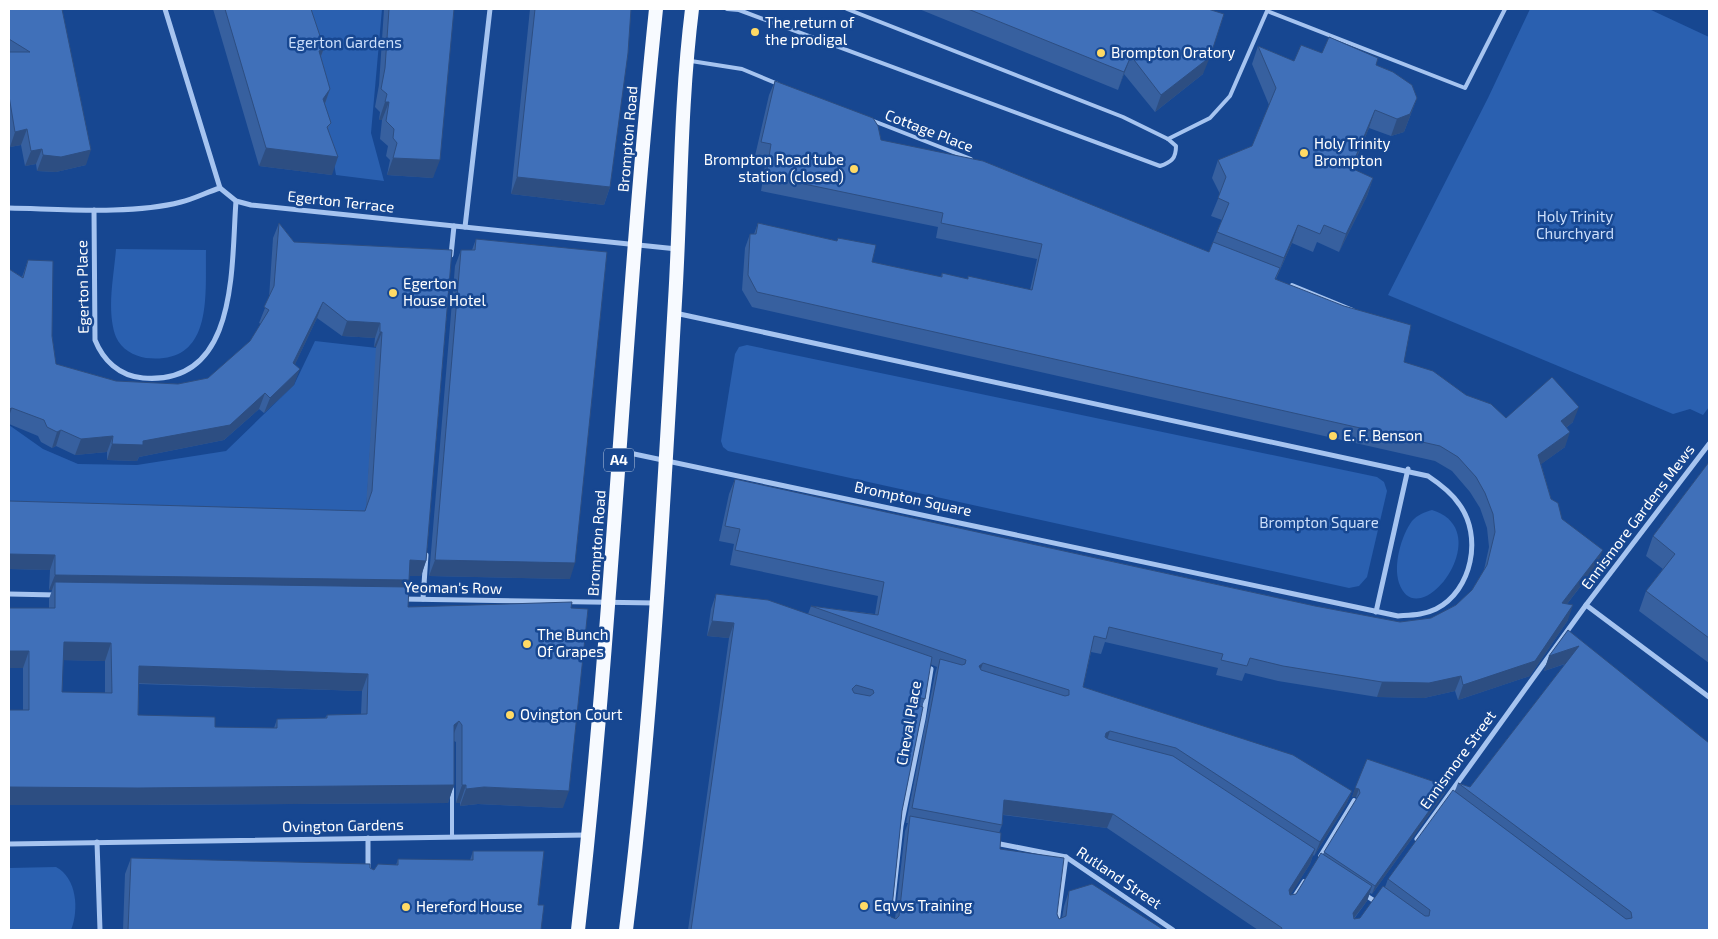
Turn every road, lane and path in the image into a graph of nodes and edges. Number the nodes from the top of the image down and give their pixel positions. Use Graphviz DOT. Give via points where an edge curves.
graph roads {
  1 [pos="165,9"];
  2 [pos="490,9"];
  3 [pos="656,9"];
  4 [pos="692,9"];
  5 [pos="727,9"];
  6 [pos="847,9"];
  7 [pos="1505,9"];
  8 [pos="686,60"];
  9 [pos="788,87"];
  10 [pos="862,116"];
  11 [pos="1168,139"];
  12 [pos="979,162"];
  13 [pos="220,188"];
  14 [pos="236,201"];
  15 [pos="9,208"];
  16 [pos="94,210"];
  17 [pos="454,226"];
  18 [pos="465,227"];
  19 [pos="635,244"];
  20 [pos="678,249"];
  21 [pos="451,262"];
  22 [pos="1282,282"];
  23 [pos="1356,311"];
  24 [pos="674,312"];
  25 [pos="1709,444"];
  26 [pos="620,451"];
  27 [pos="665,459"];
  28 [pos="1408,470"];
  29 [pos="427,543"];
  30 [pos="9,594"];
  31 [pos="68,595"];
  32 [pos="393,599"];
  33 [pos="423,600"];
  34 [pos="608,603"];
  35 [pos="656,604"];
  36 [pos="1586,605"];
  37 [pos="1376,612"];
  38 [pos="922,666"];
  39 [pos="931,669"];
  40 [pos="940,671"];
  41 [pos="1709,697"];
  42 [pos="916,717"];
  43 [pos="924,719"];
  44 [pos="452,786"];
  45 [pos="1446,798"];
  46 [pos="1354,800"];
  47 [pos="1454,803"];
  48 [pos="901,826"];
  49 [pos="909,827"];
  50 [pos="589,835"];
  51 [pos="452,837"];
  52 [pos="368,838"];
  53 [pos="984,841"];
  54 [pos="98,842"];
  55 [pos="9,844"];
  56 [pos="1412,847"];
  57 [pos="1066,857"];
  58 [pos="1316,863"];
  59 [pos="368,872"];
  60 [pos="1306,877"];
  61 [pos="1357,889"];
  62 [pos="1292,899"];
  63 [pos="1368,908"];
  64 [pos="891,911"];
  65 [pos="100,930"];
  66 [pos="578,930"];
  67 [pos="626,930"];
  68 [pos="1056,930"];
  69 [pos="1173,930"];
  1 -- 13 [label="street"];
  2 -- 18 [label="street"];
  3 -- 19 [label="highway, Brompton Road / A4"];
  4 -- 8 [label="highway"];
  5 -- 11 [label="lane" via="748,13 1160,166 1171,163 1176,154 1176,146"];
  6 -- 11 [label="lane" via="1123,117"];
  7 -- 11 [label="lane" via="1465,88 1267,11 1230,96 1210,118"];
  8 -- 9 [label="lane" via="742,69"];
  8 -- 20 [label="highway"];
  10 -- 12 [label="lane, Cottage Place"];
  13 -- 14 [label="street, Egerton Terrace"];
  13 -- 16 [label="street" via="181,202"];
  14 -- 16 [label="street, Egerton Place" via="226,314 217,338 204,358 184,372 163,378 140,378 118,370 101,356 95,340"];
  14 -- 17 [label="street, Egerton Terrace"];
  15 -- 16 [label="street"];
  17 -- 18 [label="street, Egerton Terrace"];
  17 -- 21 [label="street"];
  18 -- 19 [label="street, Egerton Terrace"];
  19 -- 20 [label="street, Egerton Terrace"];
  19 -- 26 [label="highway, Brompton Road / A4"];
  20 -- 24 [label="highway"];
  22 -- 23 [label="lane"];
  24 -- 27 [label="highway"];
  24 -- 28 [label="street, Brompton Square"];
  25 -- 36 [label="street, Ennismore Gardens Mews"];
  26 -- 27 [label="street, Brompton Square"];
  26 -- 34 [label="highway, Brompton Road / A4"];
  27 -- 35 [label="highway"];
  27 -- 37 [label="street, Brompton Square"];
  28 -- 37 [label="street"];
  28 -- 37 [label="street, Brompton Square" via="1434,479 1461,506 1473,538 1471,557 1466,577 1454,596 1437,608 1418,615"];
  29 -- 33 [label="street"];
  30 -- 31 [label="street"];
  32 -- 33 [label="street, Yeoman's Row"];
  33 -- 34 [label="street, Yeoman's Row"];
  34 -- 35 [label="street, Yeoman's Row"];
  34 -- 50 [label="highway, Brompton Road / A4"];
  35 -- 67 [label="highway" via="652,681"];
  36 -- 41 [label="street"];
  36 -- 45 [label="street, Ennismore Street"];
  38 -- 39 [label="street, Cheval Place"];
  39 -- 40 [label="lane"];
  39 -- 43 [label="street, Cheval Place"];
  42 -- 43 [label="lane"];
  43 -- 48 [label="street, Cheval Place"];
  44 -- 51 [label="lane"];
  45 -- 47 [label="street"];
  45 -- 56 [label="street, Ennismore Street"];
  46 -- 58 [label="lane"];
  48 -- 49 [label="street"];
  48 -- 64 [label="street, Cheval Place"];
  50 -- 51 [label="street, Ovington Gardens"];
  50 -- 66 [label="highway, Brompton Road / A4"];
  51 -- 52 [label="street, Ovington Gardens"];
  52 -- 54 [label="street, Ovington Gardens"];
  52 -- 59 [label="street"];
  53 -- 57 [label="street, Rutland Street"];
  54 -- 55 [label="street, Ovington Gardens"];
  54 -- 65 [label="street"];
  57 -- 68 [label="street"];
  57 -- 69 [label="street, Rutland Street"];
  60 -- 62 [label="lane"];
  61 -- 63 [label="street" via="1375,898"];
}
